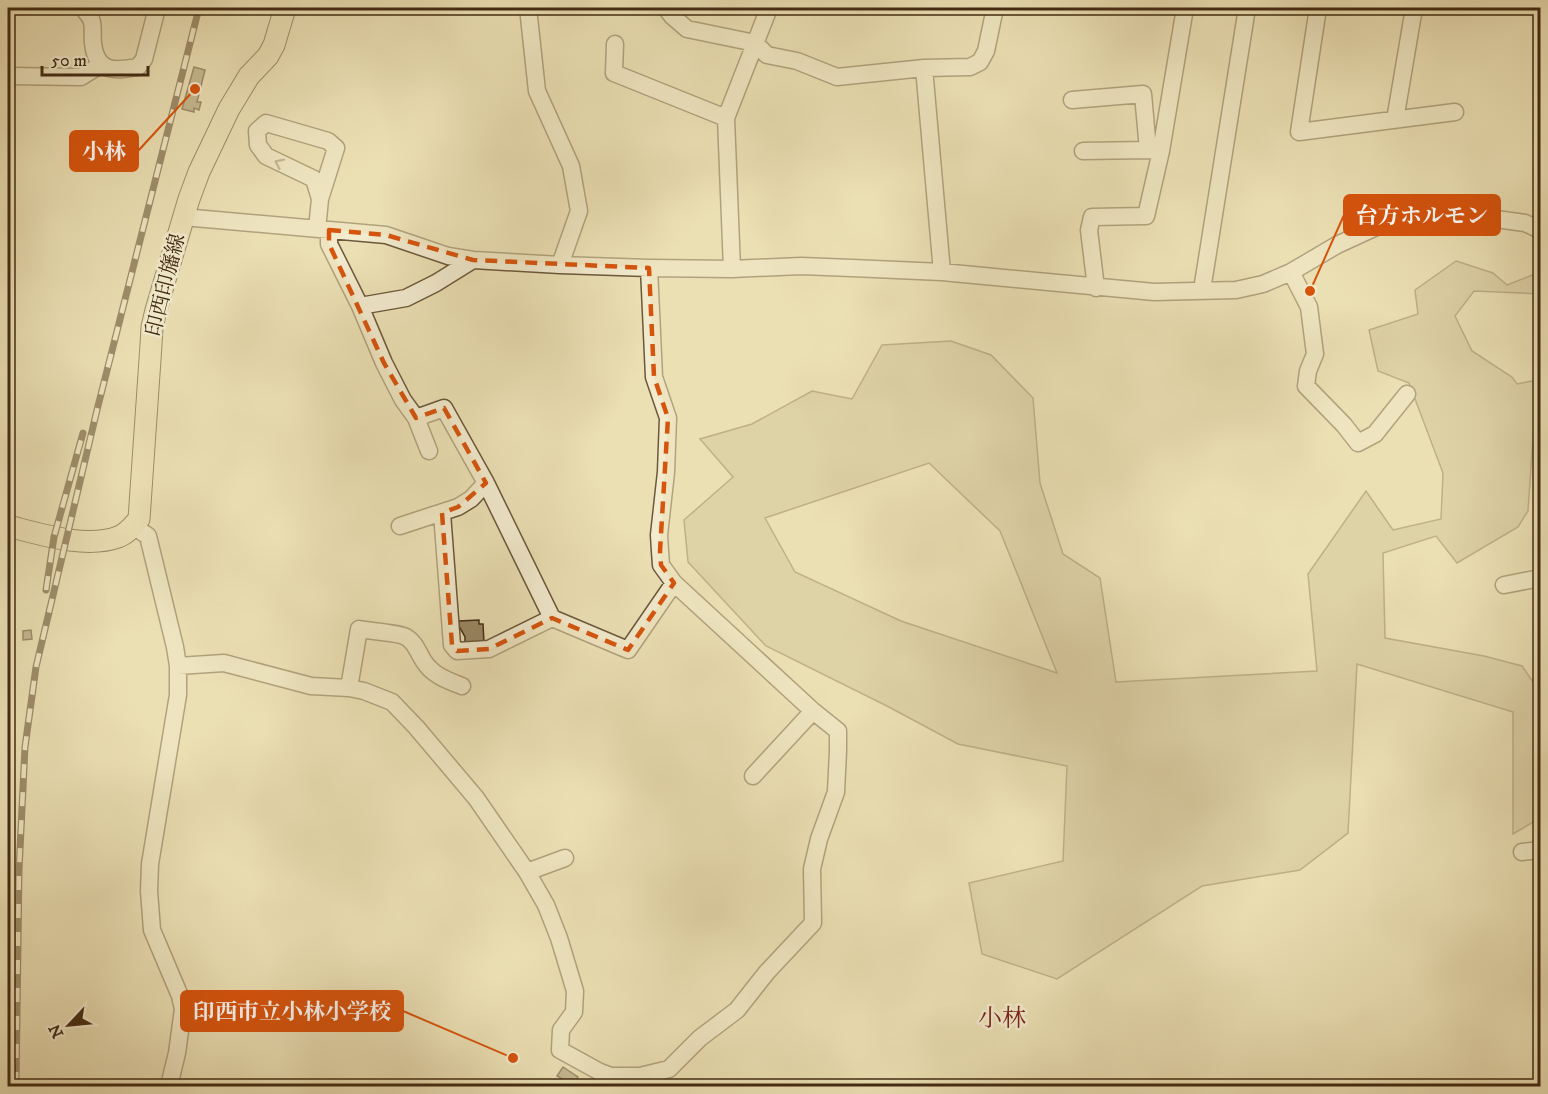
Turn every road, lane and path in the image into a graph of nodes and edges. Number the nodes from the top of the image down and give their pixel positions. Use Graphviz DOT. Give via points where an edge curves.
graph roads {
  1 [pos="157,8"];
  2 [pos="285,8"];
  3 [pos="528,8"];
  4 [pos="666,8"];
  5 [pos="769,8"];
  6 [pos="995,8"];
  7 [pos="1185,8"];
  8 [pos="1247,8"];
  9 [pos="1318,8"];
  10 [pos="1414,8"];
  11 [pos="89,12"];
  12 [pos="755,43"];
  13 [pos="615,44"];
  14 [pos="102,64"];
  15 [pos="924,68"];
  16 [pos="8,76"];
  17 [pos="1072,100"];
  18 [pos="1455,112"];
  19 [pos="726,118"];
  20 [pos="1395,120"];
  21 [pos="1083,151"];
  22 [pos="1154,151"];
  23 [pos="320,198"];
  24 [pos="183,217"];
  25 [pos="323,229"];
  26 [pos="1540,230"];
  27 [pos="473,260"];
  28 [pos="560,265"];
  29 [pos="649,268"];
  30 [pos="732,269"];
  31 [pos="942,272"];
  32 [pos="1291,272"];
  33 [pos="1096,288"];
  34 [pos="1202,290"];
  35 [pos="360,306"];
  36 [pos="1407,394"];
  37 [pos="416,418"];
  38 [pos="429,451"];
  39 [pos="486,483"];
  40 [pos="442,513"];
  41 [pos="8,526"];
  42 [pos="134,526"];
  43 [pos="400,526"];
  44 [pos="1540,578"];
  45 [pos="674,583"];
  46 [pos="1504,585"];
  47 [pos="552,618"];
  48 [pos="178,666"];
  49 [pos="462,686"];
  50 [pos="349,688"];
  51 [pos="813,711"];
  52 [pos="753,776"];
  53 [pos="1540,850"];
  54 [pos="1522,852"];
  55 [pos="565,858"];
  56 [pos="527,872"];
  57 [pos="169,1086"];
  1 -- 14 [label="street" via="144,59 138,67 119,70"];
  2 -- 24 [label="main road, 印西印旛線" via="268,56 249,76 217,132"];
  3 -- 28 [label="street" via="537,91 571,166 579,211"];
  4 -- 12 [label="street" via="687,29"];
  5 -- 12 [label="street"];
  6 -- 15 [label="street" via="980,62 970,67"];
  7 -- 22 [label="street"];
  8 -- 34 [label="street"];
  9 -- 20 [label="street" via="1299,132"];
  10 -- 20 [label="street"];
  11 -- 14 [label="street" via="93,45"];
  12 -- 15 [label="street" via="767,55 797,61 837,77"];
  12 -- 19 [label="street"];
  13 -- 19 [label="street" via="614,73"];
  14 -- 16 [label="street" via="81,77"];
  15 -- 31 [label="street"];
  17 -- 22 [label="street" via="1143,94"];
  18 -- 20 [label="street"];
  19 -- 30 [label="street"];
  21 -- 22 [label="street"];
  22 -- 33 [label="street" via="1146,216 1092,217 1089,230"];
  23 -- 23 [label="street, one-way" via="314,179 266,156 258,145 257,130 266,123 328,141 336,148"];
  23 -- 25 [label="street"];
  24 -- 25 [label="street"];
  24 -- 42 [label="main road, 印西印旛線" via="152,327 139,519"];
  25 -- 27 [label="street" via="386,235 448,256"];
  25 -- 35 [label="street"];
  26 -- 32 [label="street" via="1526,223 1496,219 1400,216 1336,245"];
  27 -- 28 [label="street"];
  27 -- 35 [label="street" via="406,298"];
  28 -- 29 [label="street"];
  29 -- 30 [label="street"];
  29 -- 45 [label="street" via="654,377 668,418 658,535 661,565"];
  30 -- 31 [label="street" via="801,266"];
  31 -- 33 [label="street"];
  32 -- 34 [label="street" via="1236,290"];
  32 -- 36 [label="street" via="1311,319 1315,354 1306,386 1358,444 1376,434"];
  33 -- 34 [label="street"];
  35 -- 37 [label="street" via="388,372"];
  37 -- 38 [label="street"];
  37 -- 39 [label="street" via="444,408"];
  39 -- 40 [label="street" via="471,499"];
  39 -- 47 [label="street"];
  40 -- 43 [label="street"];
  40 -- 47 [label="street" via="452,645 457,651 489,650"];
  41 -- 42 [label="main road" via="66,540 102,542 120,537"];
  42 -- 48 [label="street" via="148,536"];
  44 -- 46 [label="street"];
  45 -- 47 [label="street" via="628,650"];
  45 -- 51 [label="street"];
  48 -- 50 [label="street" via="224,663 311,686"];
  48 -- 57 [label="street" via="178,695 150,864 152,930 183,1009"];
  49 -- 50 [label="street" via="432,672 406,636 359,629"];
  50 -- 56 [label="street" via="392,702 476,798"];
  51 -- 52 [label="street"];
  51 -- 56 [label="street" via="838,732 836,792 812,869 813,923 737,1010 700,1038 669,1069 640,1076 611,1076 560,1050 561,1030 574,1012 575,991 546,904"];
  53 -- 54 [label="street"];
  55 -- 56 [label="street"];
}
